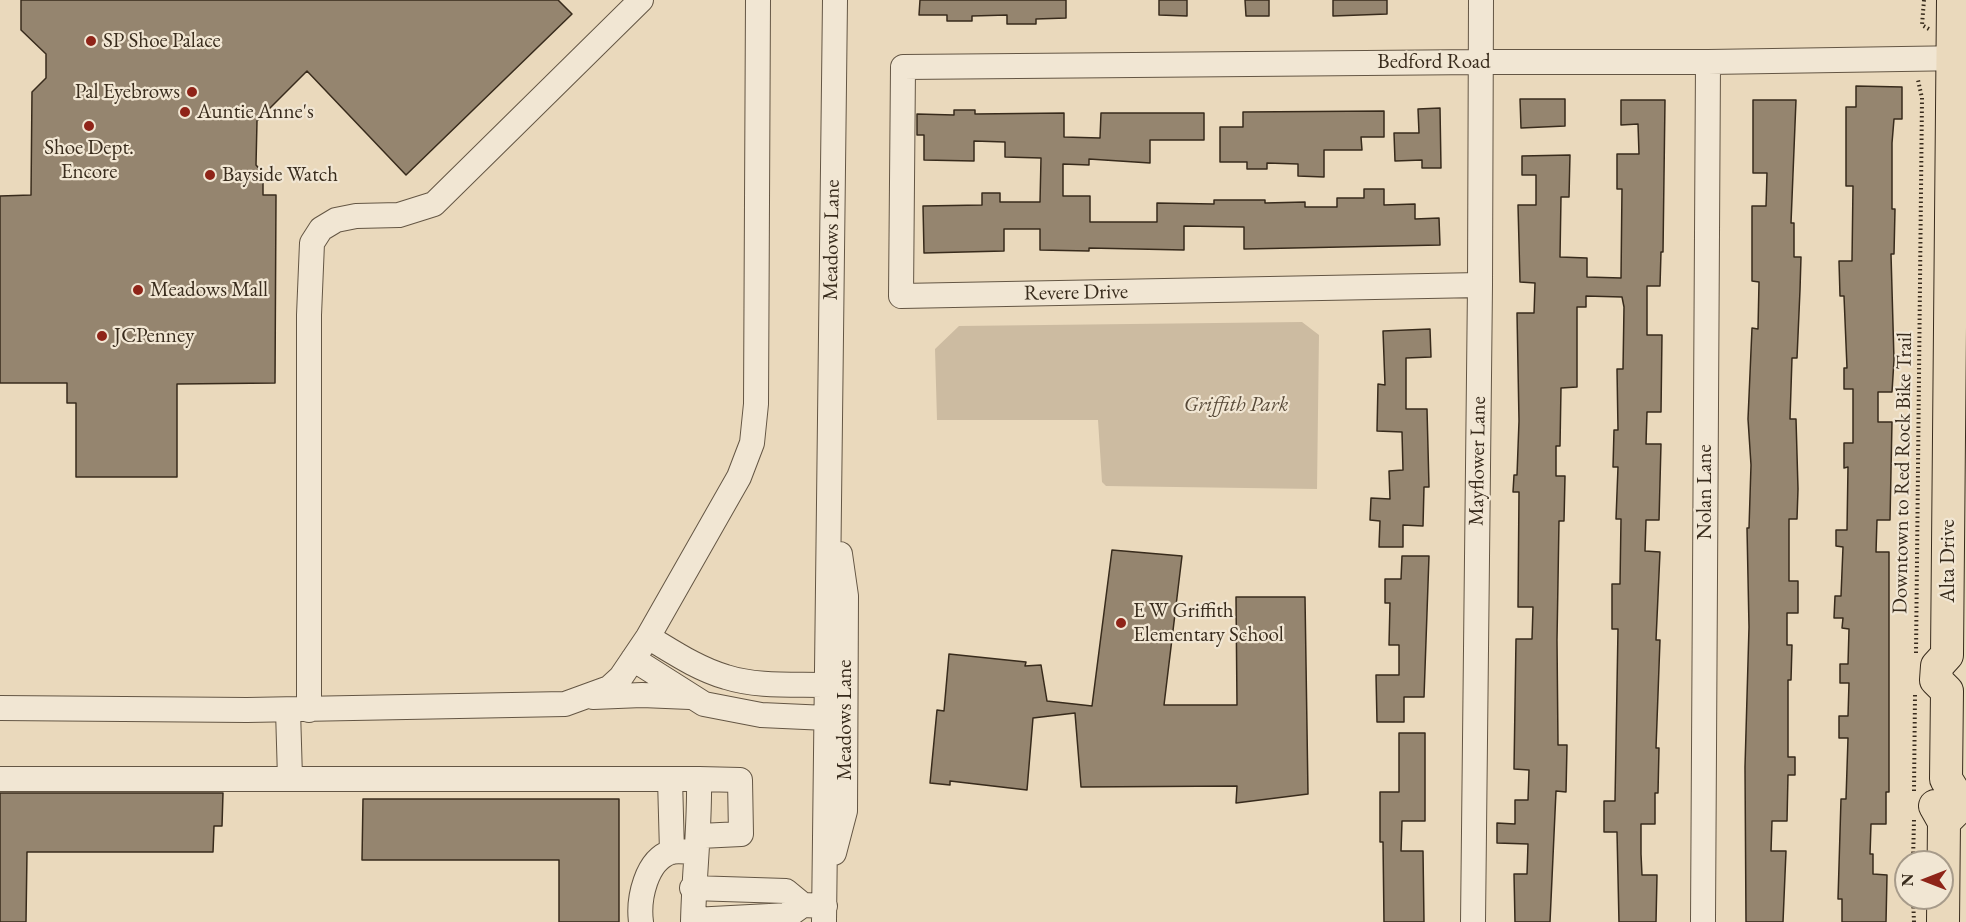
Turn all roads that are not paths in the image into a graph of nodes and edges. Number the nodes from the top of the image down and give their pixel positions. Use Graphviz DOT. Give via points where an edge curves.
graph roads {
  1 [pos="641,0"];
  2 [pos="758,0"];
  3 [pos="835,0"];
  4 [pos="1481,0"];
  5 [pos="1953,0"];
  6 [pos="1959,58"];
  7 [pos="1480,62"];
  8 [pos="1708,62"];
  9 [pos="903,68"];
  10 [pos="1480,285"];
  11 [pos="829,480"];
  12 [pos="648,637"];
  13 [pos="633,659"];
  14 [pos="827,686"];
  15 [pos="691,697"];
  16 [pos="588,698"];
  17 [pos="0,708"];
  18 [pos="298,710"];
  19 [pos="827,718"];
  20 [pos="290,778"];
  21 [pos="0,779"];
  22 [pos="670,779"];
  23 [pos="699,779"];
  24 [pos="689,846"];
  25 [pos="692,888"];
  26 [pos="819,905"];
  27 [pos="693,921"];
  28 [pos="641,922"];
  29 [pos="1473,922"];
  30 [pos="1703,922"];
  31 [pos="1943,922"];
  1 -- 18 [label="street" via="434,204 399,215 336,220 321,229 312,243"];
  2 -- 12 [label="street" via="754,429 739,477"];
  3 -- 11 [label="street, Meadows Lane"];
  4 -- 7 [label="street, Mayflower Lane"];
  5 -- 6 [label="main road, Alta Drive"];
  6 -- 8 [label="street, Bedford Road"];
  6 -- 31 [label="main road, Alta Drive" via="1947,655 1958,666 1958,681 1947,691 1946,779 1956,795 1956,810 1944,822"];
  7 -- 8 [label="street, Bedford Road"];
  7 -- 9 [label="street, Bedford Road"];
  7 -- 10 [label="street, Mayflower Lane"];
  8 -- 30 [label="street, Nolan Lane"];
  9 -- 10 [label="street, Revere Drive" via="901,296"];
  10 -- 29 [label="street, Mayflower Lane"];
  11 -- 14 [label="street, Meadows Lane"];
  11 -- 26 [label="street, Meadows Lane" via="846,596 845,811"];
  12 -- 13 [label="street"];
  12 -- 14 [label="street" via="687,661 726,677"];
  13 -- 15 [label="street"];
  13 -- 16 [label="street" via="609,688"];
  14 -- 19 [label="street, Meadows Lane"];
  15 -- 16 [label="street"];
  15 -- 19 [label="street" via="731,711"];
  16 -- 18 [label="street" via="565,704"];
  17 -- 18 [label="street"];
  18 -- 20 [label="street"];
  19 -- 26 [label="street, Meadows Lane"];
  20 -- 21 [label="street"];
  20 -- 22 [label="street"];
  22 -- 23 [label="street"];
  22 -- 24 [label="street"];
  23 -- 24 [label="street"];
  23 -- 24 [label="street" via="740,780 741,834"];
  24 -- 25 [label="street"];
  24 -- 28 [label="street" via="655,861 644,885"];
  25 -- 26 [label="street" via="786,891"];
  25 -- 27 [label="street"];
  26 -- 27 [label="street" via="789,915"];
}
